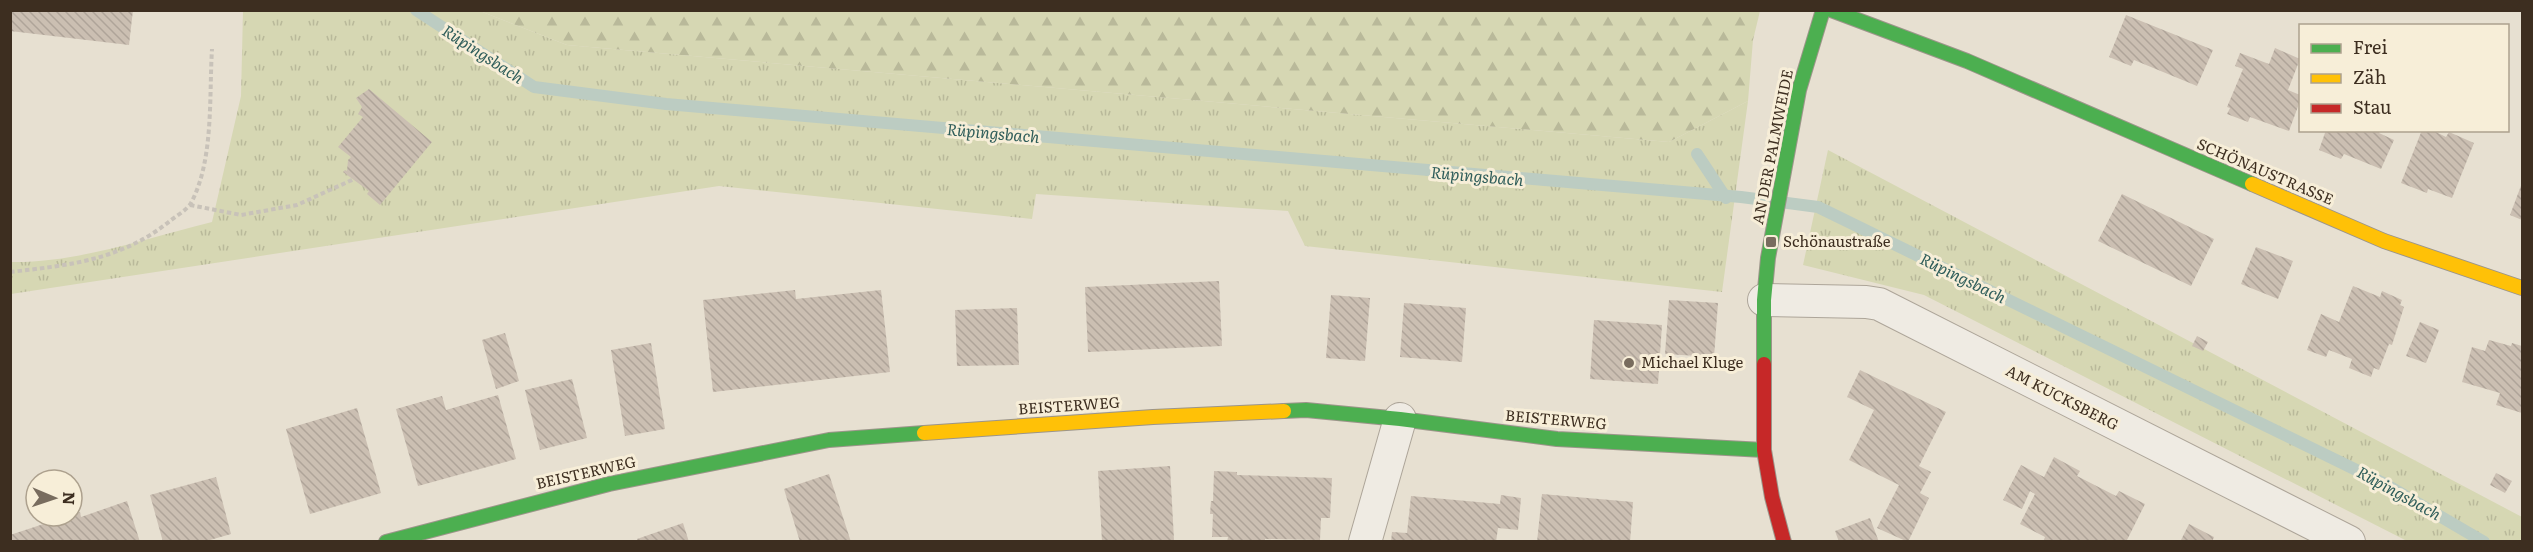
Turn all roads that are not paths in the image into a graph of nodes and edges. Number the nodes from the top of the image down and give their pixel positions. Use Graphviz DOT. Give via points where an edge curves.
graph roads {
  1 [pos="1823,10"];
  2 [pos="1831,10"];
  3 [pos="2523,288"];
  4 [pos="1764,300"];
  5 [pos="1400,419"];
  6 [pos="1764,450"];
  7 [pos="386,542"];
  8 [pos="1365,542"];
  9 [pos="1784,542"];
  10 [pos="2349,542"];
  1 -- 4 [label="street, AN DER PALMWEIDE" via="1787,146"];
  2 -- 3 [label="street, SCHÖNAUSTRASSE" via="1967,61 2384,241"];
  4 -- 6 [label="street, AN DER PALMWEIDE"];
  4 -- 10 [label="street, AM KUCKSBERG" via="1879,304"];
  5 -- 6 [label="street, BEISTERWEG" via="1557,439"];
  5 -- 7 [label="street, BEISTERWEG" via="1306,410 829,440 609,484"];
  5 -- 8 [label="street"];
  6 -- 9 [label="street, AN DER PALMWEIDE"];
}
